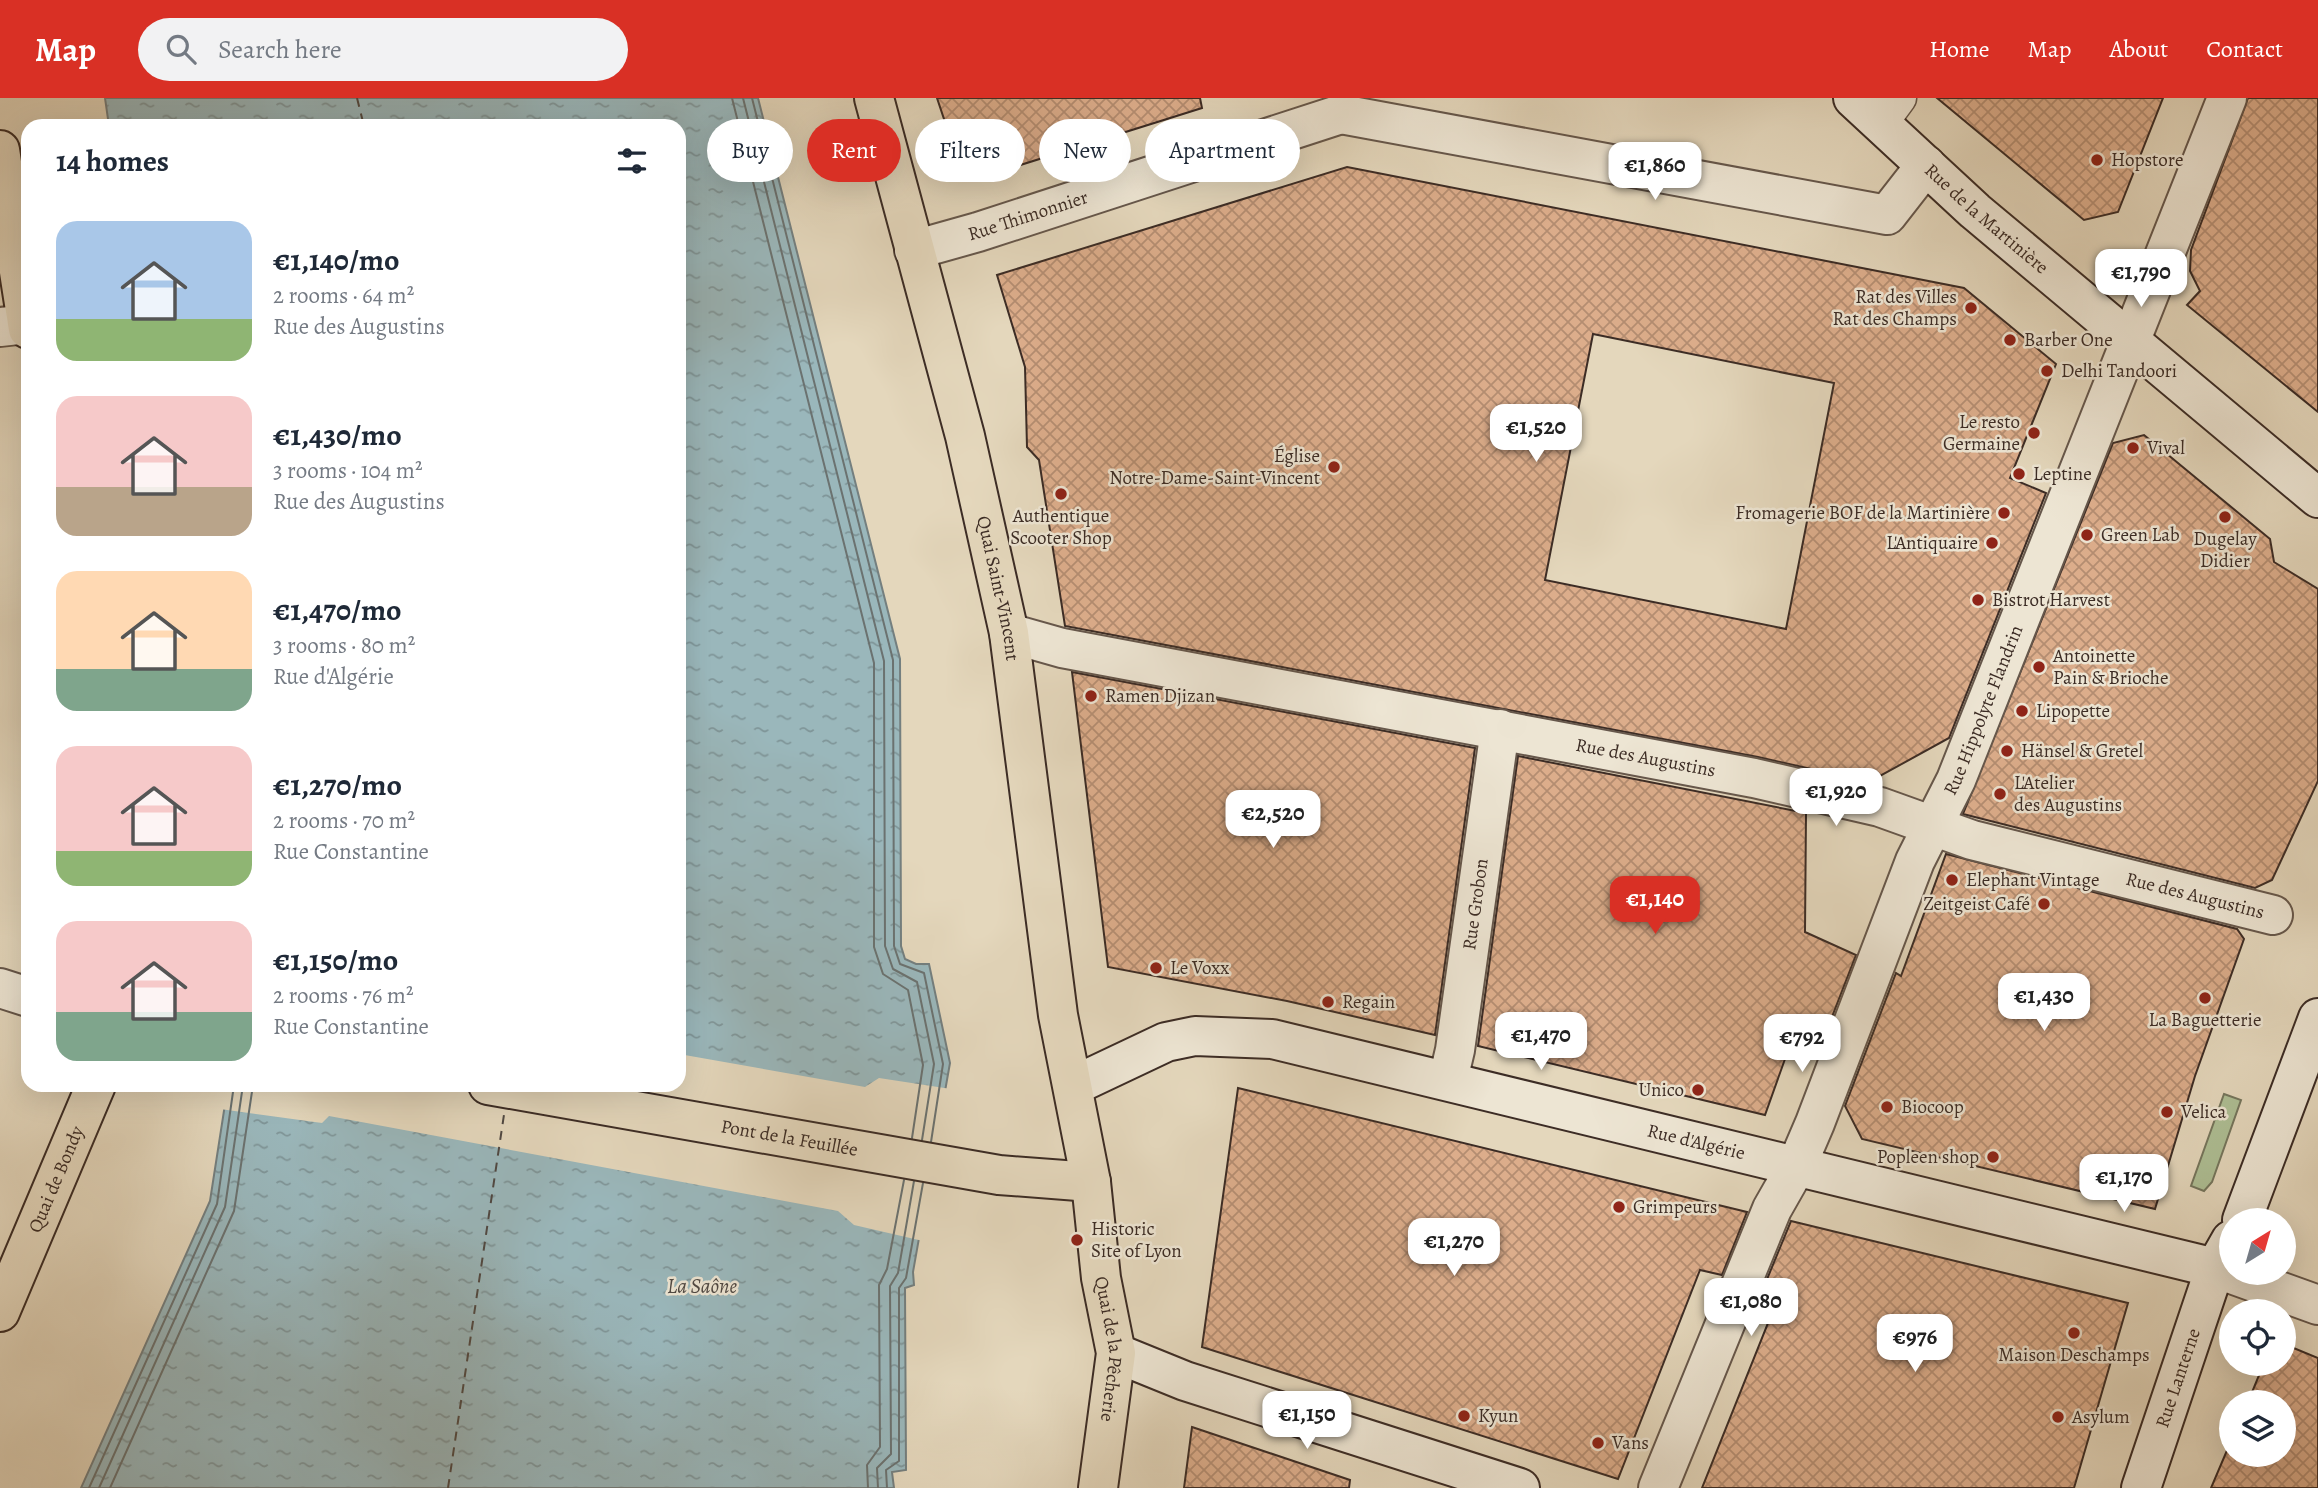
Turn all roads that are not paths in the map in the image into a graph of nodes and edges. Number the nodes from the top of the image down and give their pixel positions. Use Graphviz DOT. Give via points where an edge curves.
graph roads {
  1 [pos="874,98"];
  2 [pos="1853,98"];
  3 [pos="2227,98"];
  4 [pos="1341,106"];
  5 [pos="1891,111"];
  6 [pos="0,150"];
  7 [pos="1926,165"];
  8 [pos="914,250"];
  9 [pos="21,283"];
  10 [pos="0,327"];
  11 [pos="21,327"];
  12 [pos="2130,339"];
  13 [pos="2318,498"];
  14 [pos="1009,633"];
  15 [pos="1500,729"];
  16 [pos="1933,826"];
  17 [pos="2273,915"];
  18 [pos="0,988"];
  19 [pos="21,995"];
  20 [pos="2318,1018"];
  21 [pos="1448,1080"];
  22 [pos="1073,1086"];
  23 [pos="93,1092"];
  24 [pos="528,1092"];
  25 [pos="1797,1165"];
  26 [pos="1091,1182"];
  27 [pos="2247,1208"];
  28 [pos="2219,1253"];
  29 [pos="2219,1265"];
  30 [pos="2281,1285"];
  31 [pos="2318,1305"];
  32 [pos="0,1312"];
  33 [pos="1116,1353"];
  34 [pos="1098,1488"];
  35 [pos="1520,1488"];
  36 [pos="1658,1488"];
  37 [pos="2141,1488"];
  1 -- 8 [label="main road, Quai Saint-Vincent"];
  2 -- 5 [label="street, Rue de la Martinière"];
  3 -- 12 [label="street, Rue Hippolyte Flandrin"];
  4 -- 7 [label="street" via="1887,215"];
  4 -- 8 [label="street, Rue Thimonnier"];
  5 -- 7 [label="street, Rue de la Martinière"];
  6 -- 9 [label="main road"];
  7 -- 12 [label="street, Rue de la Martinière"];
  8 -- 14 [label="main road, Quai Saint-Vincent" via="965,436"];
  10 -- 11 [label="street"];
  12 -- 13 [label="street, Rue de la Martinière"];
  12 -- 16 [label="street, Rue Hippolyte Flandrin" via="1956,780"];
  14 -- 15 [label="street, Rue des Augustins" via="1062,648"];
  14 -- 22 [label="main road, Quai Saint-Vincent" via="1055,992"];
  15 -- 16 [label="street, Rue des Augustins" via="1766,781 1880,807"];
  15 -- 21 [label="street, Rue Grobon"];
  16 -- 17 [label="street, Rue des Augustins" via="1972,840"];
  16 -- 25 [label="street, Rue Hippolyte Flandrin" via="1915,861"];
  18 -- 19 [label="street"];
  20 -- 27 [label="street"];
  21 -- 22 [label="street, Rue d'Algérie" via="1272,1039 1195,1036 1166,1042"];
  21 -- 25 [label="street, Rue d'Algérie"];
  22 -- 26 [label="main road, Quai de la Pêcherie"];
  23 -- 32 [label="main road, Quai de Bondy"];
  24 -- 26 [label="main road, Pont de la Feuillée" via="990,1173"];
  25 -- 28 [label="street, Rue d'Algérie"];
  25 -- 36 [label="street, Rue Hippolyte Flandrin" via="1772,1209"];
  26 -- 33 [label="main road, Quai de la Pêcherie" via="1101,1278"];
  29 -- 37 [label="street, Rue Lanterne"];
  30 -- 31 [label="street, Rue d'Algérie"];
  33 -- 34 [label="main road, Quai de la Pêcherie"];
  33 -- 35 [label="street" via="1185,1381"];
}
